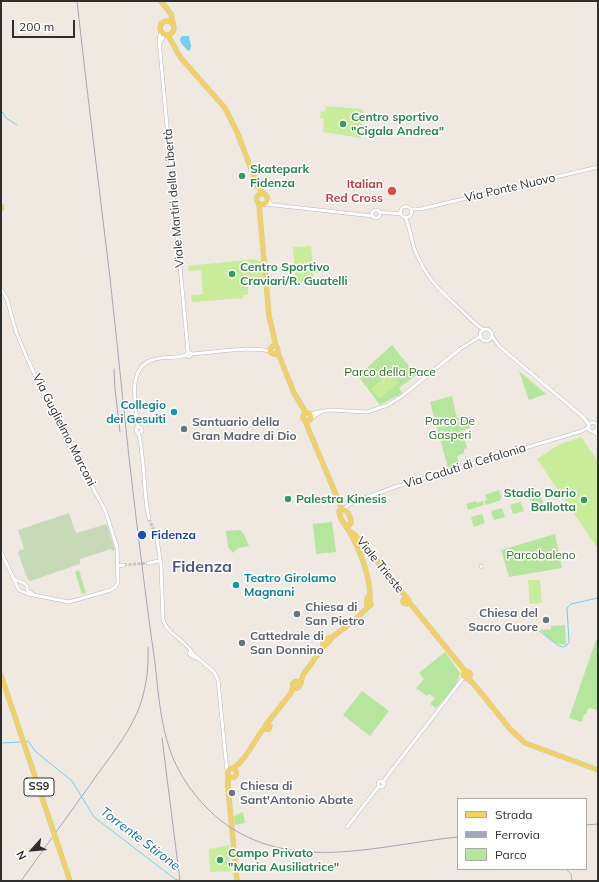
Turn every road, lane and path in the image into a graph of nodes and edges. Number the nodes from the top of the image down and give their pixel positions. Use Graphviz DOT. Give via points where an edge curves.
graph roads {
  1 [pos="160,1"];
  2 [pos="170,13"];
  3 [pos="167,22"];
  4 [pos="172,24"];
  5 [pos="166,34"];
  6 [pos="598,167"];
  7 [pos="263,195"];
  8 [pos="262,204"];
  9 [pos="276,206"];
  10 [pos="401,209"];
  11 [pos="411,209"];
  12 [pos="421,209"];
  13 [pos="391,213"];
  14 [pos="380,214"];
  15 [pos="402,214"];
  16 [pos="411,214"];
  17 [pos="373,215"];
  18 [pos="405,217"];
  19 [pos="409,226"];
  20 [pos="1,289"];
  21 [pos="474,323"];
  22 [pos="484,330"];
  23 [pos="481,335"];
  24 [pos="492,336"];
  25 [pos="484,341"];
  26 [pos="489,341"];
  27 [pos="471,342"];
  28 [pos="499,346"];
  29 [pos="274,350"];
  30 [pos="189,354"];
  31 [pos="308,417"];
  32 [pos="583,417"];
  33 [pos="589,426"];
  34 [pos="597,428"];
  35 [pos="582,431"];
  36 [pos="592,431"];
  37 [pos="343,510"];
  38 [pos="149,519"];
  39 [pos="347,525"];
  40 [pos="352,535"];
  41 [pos="157,538"];
  42 [pos="1,552"];
  43 [pos="148,562"];
  44 [pos="159,562"];
  45 [pos="124,565"];
  46 [pos="118,566"];
  47 [pos="14,579"];
  48 [pos="22,583"];
  49 [pos="18,587"];
  50 [pos="27,590"];
  51 [pos="22,592"];
  52 [pos="35,596"];
  53 [pos="1,675"];
  54 [pos="466,676"];
  55 [pos="598,770"];
  56 [pos="231,771"];
  57 [pos="229,793"];
  58 [pos="347,827"];
  59 [pos="70,881"];
  60 [pos="237,881"];
  1 -- 2 [label="main road"];
  2 -- 3 [label="main road"];
  2 -- 4 [label="main road"];
  3 -- 4 [label="main road"];
  3 -- 5 [label="main road" via="161,25"];
  4 -- 5 [label="main road" via="174,28"];
  5 -- 7 [label="main road" via="180,57 225,108"];
  5 -- 30 [label="street, Viale Martiri della Libertà" via="159,38"];
  6 -- 12 [label="street, Via Ponte Nuovo"];
  7 -- 8 [label="main road" via="257,199"];
  7 -- 8 [label="main road" via="268,201"];
  7 -- 9 [label="street" via="270,204"];
  8 -- 9 [label="street"];
  8 -- 29 [label="main road" via="260,213 266,293"];
  9 -- 17 [label="street"];
  10 -- 11 [label="street, Via Ponte Nuovo" via="406,206"];
  10 -- 13 [label="street, Via Ponte Nuovo"];
  10 -- 15 [label="street"];
  11 -- 12 [label="street, Via Ponte Nuovo"];
  11 -- 16 [label="street"];
  12 -- 16 [label="street, Via Ponte Nuovo"];
  13 -- 14 [label="street, Via Ponte Nuovo"];
  13 -- 15 [label="street, Via Ponte Nuovo"];
  14 -- 17 [label="street, Via Ponte Nuovo" via="377,218"];
  14 -- 17 [label="street, Via Ponte Nuovo" via="375,211"];
  15 -- 18 [label="street"];
  16 -- 18 [label="street, Via Ponte Nuovo"];
  16 -- 19 [label="street"];
  18 -- 19 [label="street"];
  19 -- 21 [label="street" via="416,254 427,275"];
  20 -- 46 [label="street, Via Guglielmo Marconi" via="7,299 18,337 33,372 105,510 117,547"];
  21 -- 22 [label="street"];
  21 -- 23 [label="street"];
  22 -- 23 [label="street"];
  22 -- 24 [label="street" via="490,331"];
  23 -- 25 [label="street"];
  23 -- 27 [label="street"];
  24 -- 26 [label="street"];
  24 -- 28 [label="street"];
  25 -- 26 [label="street"];
  25 -- 27 [label="street"];
  26 -- 28 [label="street"];
  27 -- 31 [label="street" via="388,405 367,412 324,410"];
  28 -- 32 [label="street"];
  29 -- 30 [label="street" via="251,349"];
  29 -- 31 [label="main road"];
  30 -- 38 [label="street" via="152,360 137,374 134,388 138,427 135,430 140,439"];
  31 -- 37 [label="main road" via="312,436"];
  32 -- 33 [label="street"];
  32 -- 34 [label="street"];
  33 -- 34 [label="street, Via Caduti di Cefalonia"];
  33 -- 35 [label="street, Via Caduti di Cefalonia"];
  33 -- 36 [label="street"];
  34 -- 36 [label="street"];
  35 -- 36 [label="street, Via Caduti di Cefalonia"];
  35 -- 37 [label="street, Via Caduti di Cefalonia" via="398,486 353,502"];
  37 -- 39 [label="main road" via="341,519"];
  37 -- 39 [label="main road" via="351,521"];
  39 -- 40 [label="main road"];
  40 -- 54 [label="main road, Viale Trieste" via="356,536"];
  40 -- 56 [label="main road" via="368,574 368,605 324,645 267,727"];
  41 -- 44 [label="street"];
  42 -- 47 [label="street"];
  43 -- 44 [label="street"];
  44 -- 56 [label="street" via="164,624 184,643 191,654 202,660 214,672 218,680 226,760"];
  45 -- 46 [label="street"];
  46 -- 52 [label="street, Via Guglielmo Marconi" via="118,583 111,590 69,602"];
  47 -- 48 [label="street"];
  47 -- 49 [label="street"];
  48 -- 49 [label="street"];
  48 -- 50 [label="street" via="26,584"];
  49 -- 51 [label="street"];
  50 -- 51 [label="street"];
  50 -- 52 [label="street"];
  51 -- 52 [label="street, Via Guglielmo Marconi"];
  53 -- 59 [label="main road, SS9, bridge"];
  54 -- 55 [label="main road, Viale Trieste" via="514,734 525,743"];
  54 -- 58 [label="street" via="378,784"];
  56 -- 57 [label="main road"];
  56 -- 57 [label="main road" via="230,777 234,777 229,784"];
  57 -- 60 [label="main road"];
}
